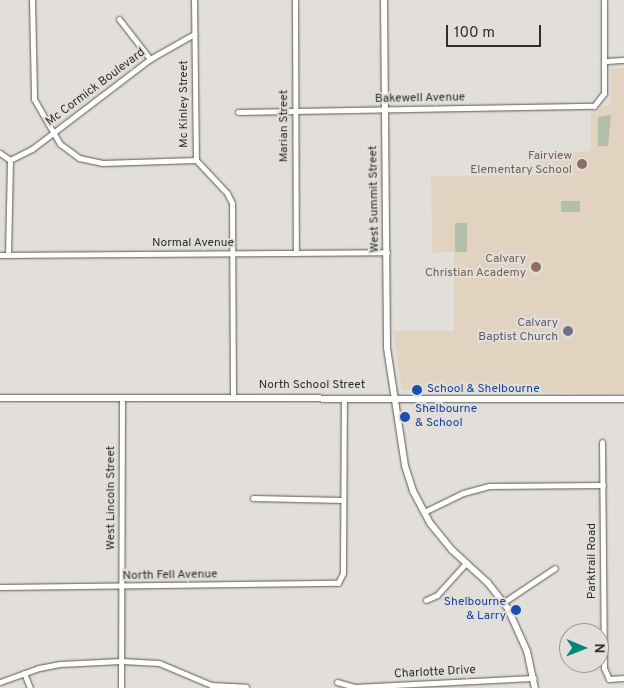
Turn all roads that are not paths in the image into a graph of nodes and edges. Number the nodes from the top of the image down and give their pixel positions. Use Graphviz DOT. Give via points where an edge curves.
graph roads {
  1 [pos="32,0"];
  2 [pos="194,0"];
  3 [pos="295,0"];
  4 [pos="384,0"];
  5 [pos="604,0"];
  6 [pos="119,19"];
  7 [pos="194,34"];
  8 [pos="150,59"];
  9 [pos="624,60"];
  10 [pos="604,61"];
  11 [pos="385,109"];
  12 [pos="295,111"];
  13 [pos="238,112"];
  14 [pos="53,133"];
  15 [pos="0,153"];
  16 [pos="10,160"];
  17 [pos="196,160"];
  18 [pos="296,252"];
  19 [pos="387,252"];
  20 [pos="232,254"];
  21 [pos="0,255"];
  22 [pos="8,255"];
  23 [pos="395,397"];
  24 [pos="0,398"];
  25 [pos="122,398"];
  26 [pos="233,398"];
  27 [pos="344,398"];
  28 [pos="624,399"];
  29 [pos="602,442"];
  30 [pos="603,485"];
  31 [pos="253,498"];
  32 [pos="343,500"];
  33 [pos="424,512"];
  34 [pos="466,563"];
  35 [pos="555,568"];
  36 [pos="121,586"];
  37 [pos="0,587"];
  38 [pos="426,600"];
  39 [pos="504,602"];
  40 [pos="121,661"];
  41 [pos="24,673"];
  42 [pos="534,678"];
  43 [pos="624,678"];
  44 [pos="0,682"];
  45 [pos="338,682"];
  46 [pos="246,687"];
  47 [pos="30,688"];
  48 [pos="121,688"];
  49 [pos="535,688"];
  1 -- 14 [label="street" via="34,99"];
  2 -- 7 [label="street, Mc Kinley Street"];
  3 -- 12 [label="street, Marian Street"];
  4 -- 11 [label="street, West Summit Street"];
  5 -- 10 [label="street"];
  6 -- 8 [label="street"];
  7 -- 8 [label="street, Mc Cormick Boulevard"];
  7 -- 17 [label="street, Mc Kinley Street"];
  8 -- 14 [label="street, Mc Cormick Boulevard"];
  9 -- 10 [label="street"];
  10 -- 11 [label="street, Bakewell Avenue" via="604,89 600,102 591,106"];
  11 -- 12 [label="street, Bakewell Avenue"];
  11 -- 19 [label="street, West Summit Street"];
  12 -- 13 [label="street, Bakewell Avenue"];
  12 -- 18 [label="street, Marian Street"];
  14 -- 16 [label="street, Mc Cormick Boulevard"];
  14 -- 17 [label="street" via="69,152 88,160 114,163"];
  15 -- 16 [label="street"];
  16 -- 22 [label="street"];
  17 -- 20 [label="street, Mc Kinley Street" via="227,193 232,203"];
  18 -- 19 [label="street, Normal Avenue"];
  18 -- 20 [label="street, Normal Avenue"];
  19 -- 23 [label="street, West Summit Street" via="388,348"];
  20 -- 22 [label="street, Normal Avenue"];
  20 -- 26 [label="street, Mc Kinley Street"];
  21 -- 22 [label="street, Normal Avenue"];
  23 -- 27 [label="street, North School Street"];
  23 -- 28 [label="street, North School Street"];
  23 -- 33 [label="street, West Summit Street" via="405,466"];
  24 -- 25 [label="street, North School Street"];
  25 -- 26 [label="street, North School Street"];
  25 -- 36 [label="street, West Lincoln Street"];
  26 -- 27 [label="street, North School Street"];
  27 -- 32 [label="street"];
  29 -- 30 [label="street, Parktrail Road"];
  30 -- 33 [label="street" via="489,486 463,493"];
  30 -- 43 [label="street, Parktrail Road" via="604,668 610,679"];
  31 -- 32 [label="street"];
  32 -- 36 [label="street, North Fell Avenue" via="343,573 340,581 332,584"];
  33 -- 34 [label="street, West Summit Street"];
  34 -- 38 [label="street" via="437,595"];
  34 -- 39 [label="street, West Summit Street"];
  35 -- 39 [label="street"];
  36 -- 37 [label="street, North Fell Avenue"];
  36 -- 40 [label="street, West Lincoln Street"];
  39 -- 42 [label="street, West Summit Street" via="520,632"];
  40 -- 41 [label="street" via="79,661"];
  40 -- 46 [label="street" via="159,663 211,685"];
  40 -- 48 [label="street, West Lincoln Street"];
  41 -- 44 [label="street"];
  41 -- 47 [label="street"];
  42 -- 45 [label="street, Charlotte Drive" via="354,687"];
  42 -- 49 [label="street, West Summit Street"];
}
